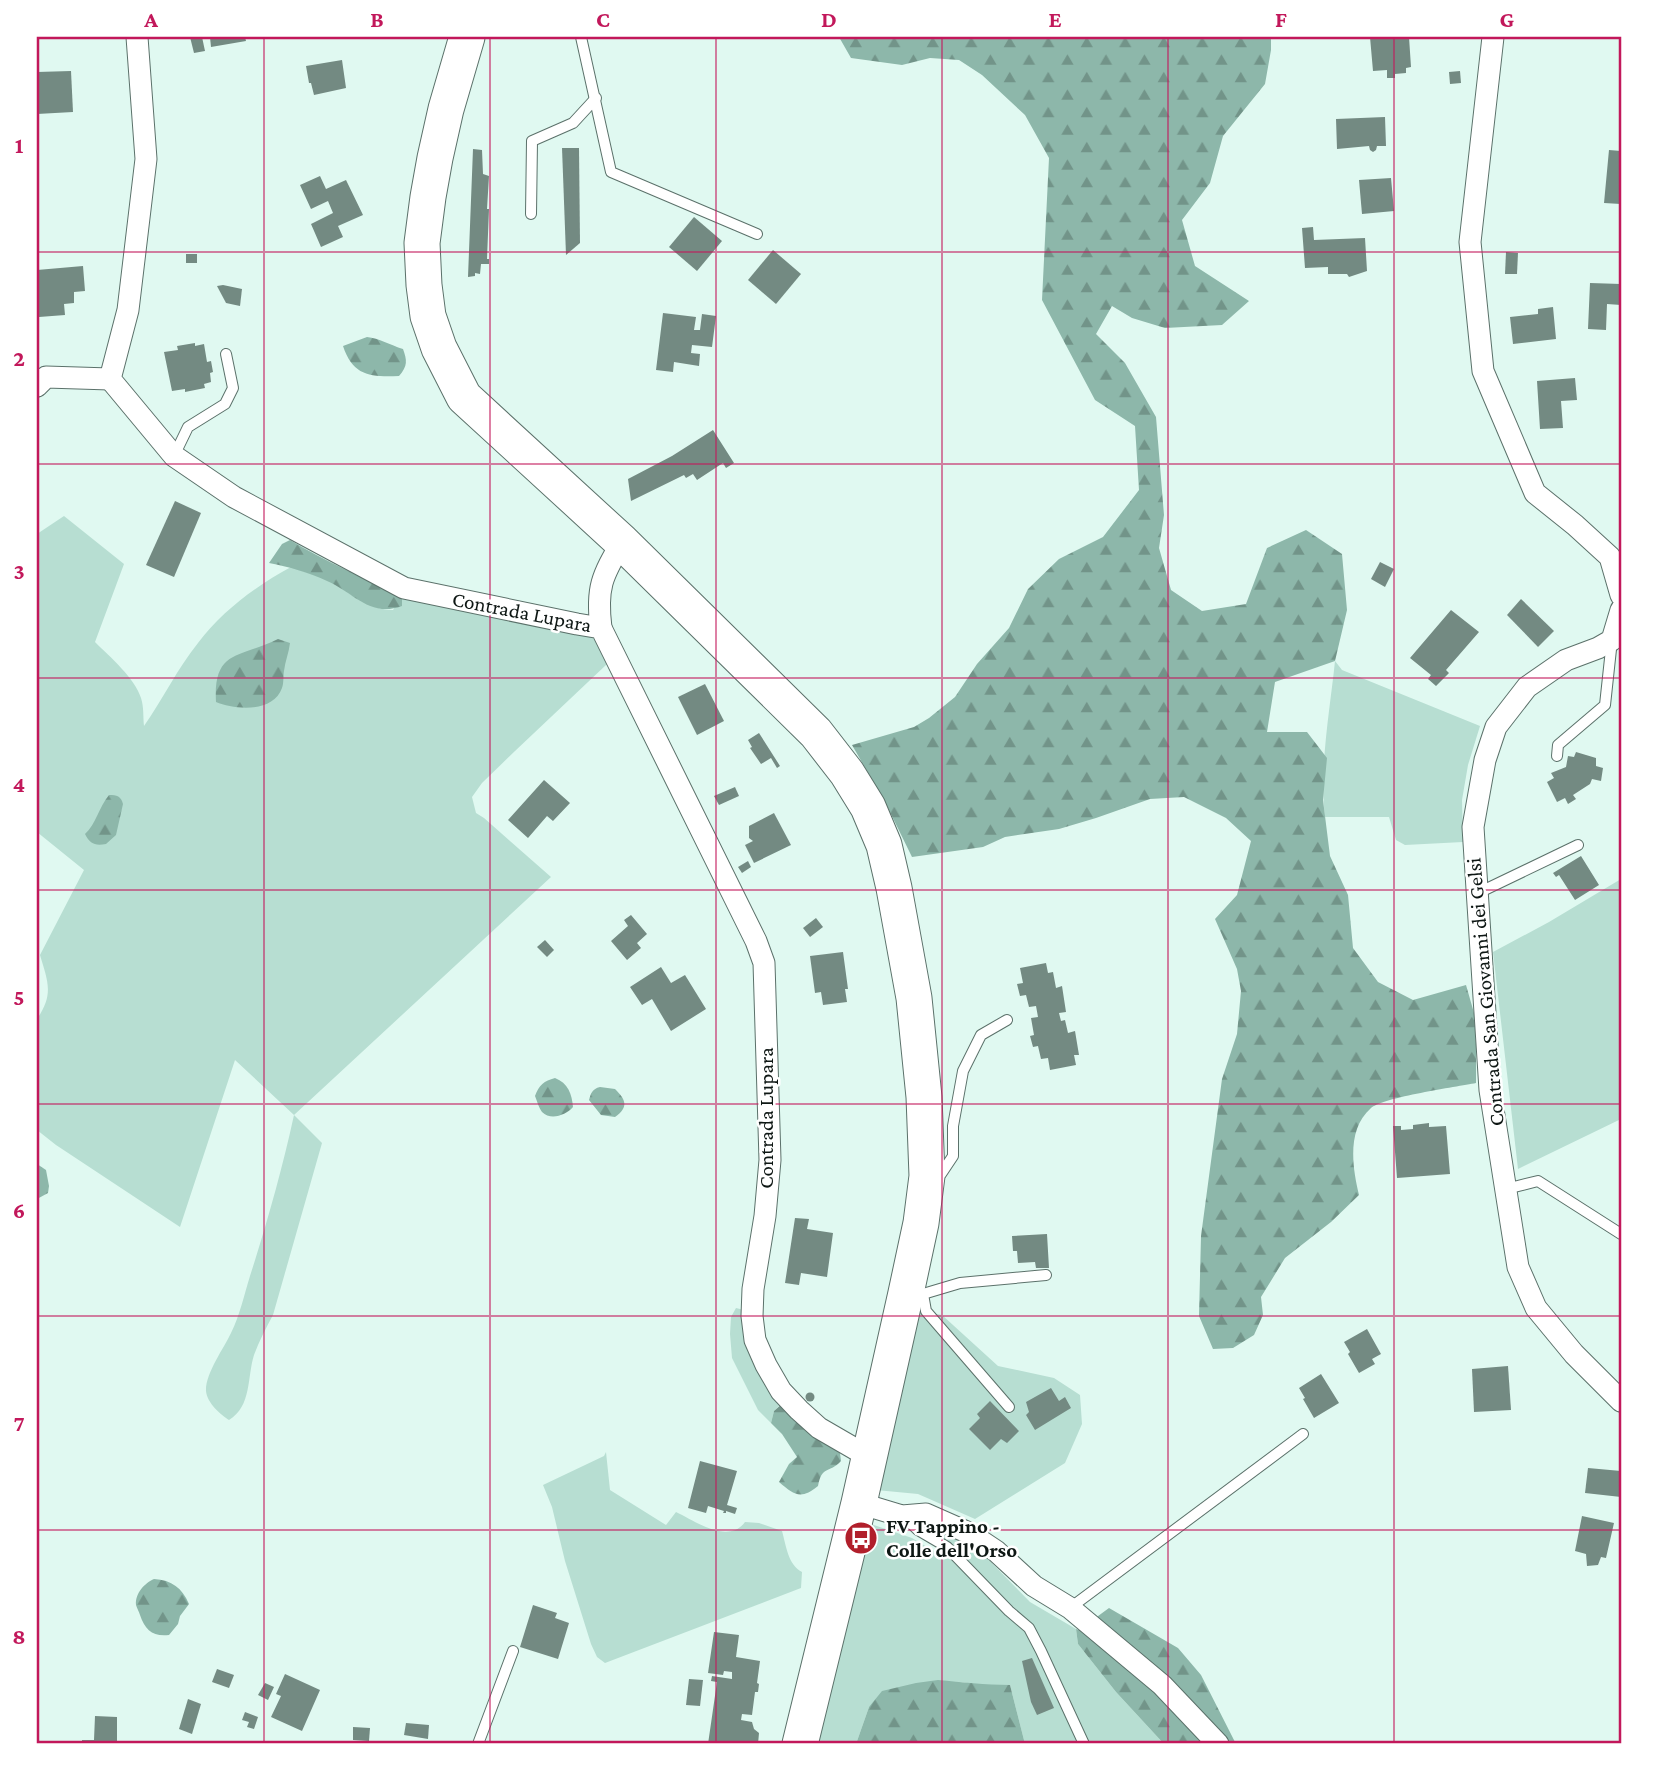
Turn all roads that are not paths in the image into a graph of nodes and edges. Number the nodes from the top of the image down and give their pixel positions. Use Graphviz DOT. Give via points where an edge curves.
graph roads {
  1 [pos="137,37"];
  2 [pos="467,37"];
  3 [pos="581,37"];
  4 [pos="1493,37"];
  5 [pos="596,98"];
  6 [pos="531,214"];
  7 [pos="757,234"];
  8 [pos="226,354"];
  9 [pos="110,379"];
  10 [pos="37,386"];
  11 [pos="174,456"];
  12 [pos="622,542"];
  13 [pos="1621,595"];
  14 [pos="1621,610"];
  15 [pos="601,628"];
  16 [pos="1612,640"];
  17 [pos="1558,756"];
  18 [pos="1578,845"];
  19 [pos="1476,894"];
  20 [pos="1007,1020"];
  21 [pos="927,1176"];
  22 [pos="1506,1189"];
  23 [pos="1621,1234"];
  24 [pos="1046,1275"];
  25 [pos="914,1294"];
  26 [pos="1621,1401"];
  27 [pos="1009,1407"];
  28 [pos="1303,1434"];
  29 [pos="869,1457"];
  30 [pos="859,1503"];
  31 [pos="902,1516"];
  32 [pos="1070,1608"];
  33 [pos="513,1651"];
  34 [pos="478,1744"];
  35 [pos="800,1744"];
  36 [pos="1084,1744"];
  37 [pos="1217,1744"];
  1 -- 9 [label="street" via="146,159 128,310"];
  2 -- 12 [label="main road" via="428,197 422,243 428,316 464,397"];
  3 -- 5 [label="lane"];
  4 -- 13 [label="street" via="1470,242 1483,371 1535,493 1609,557"];
  5 -- 6 [label="lane" via="573,123 532,141"];
  5 -- 7 [label="lane" via="611,172"];
  8 -- 11 [label="lane" via="233,388 225,404 188,427"];
  9 -- 10 [label="street" via="46,377"];
  9 -- 11 [label="street, Contrada Lupara"];
  11 -- 15 [label="street, Contrada Lupara" via="234,497 404,588"];
  12 -- 15 [label="street" via="601,585"];
  12 -- 21 [label="main road" via="816,733 868,807 884,845 914,998"];
  14 -- 16 [label="street"];
  15 -- 29 [label="street, Contrada Lupara" via="764,963 770,1160 754,1289 755,1340 781,1391 799,1410 818,1428"];
  16 -- 17 [label="lane" via="1605,705 1558,745"];
  16 -- 19 [label="street, Contrada San Giovanni dei Gelsi" via="1566,660 1527,687 1496,727 1473,827"];
  18 -- 19 [label="lane"];
  19 -- 22 [label="street, Contrada San Giovanni dei Gelsi" via="1490,1090"];
  20 -- 21 [label="lane" via="981,1035 963,1070 953,1156 941,1174"];
  21 -- 25 [label="main road"];
  22 -- 23 [label="lane" via="1538,1181"];
  22 -- 26 [label="street, Contrada San Giovanni dei Gelsi" via="1518,1267 1536,1308"];
  24 -- 25 [label="lane" via="960,1283"];
  25 -- 27 [label="lane"];
  25 -- 29 [label="main road"];
  28 -- 32 [label="lane"];
  29 -- 30 [label="main road"];
  30 -- 31 [label="street"];
  30 -- 35 [label="main road"];
  31 -- 32 [label="street" via="926,1514 969,1533 1034,1586"];
  31 -- 36 [label="lane" via="947,1547 1029,1628"];
  32 -- 37 [label="street" via="1162,1685"];
  33 -- 34 [label="lane"];
}
